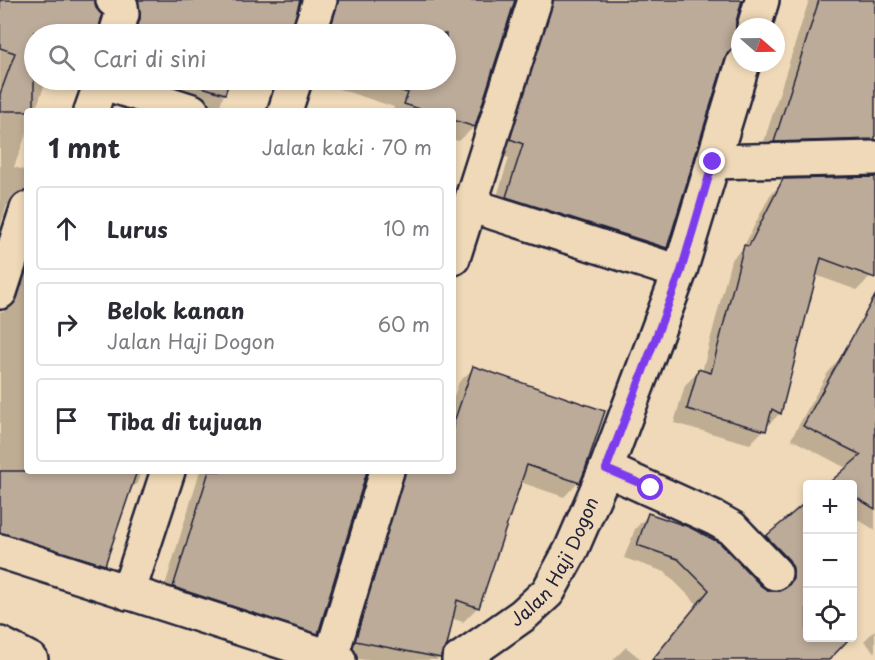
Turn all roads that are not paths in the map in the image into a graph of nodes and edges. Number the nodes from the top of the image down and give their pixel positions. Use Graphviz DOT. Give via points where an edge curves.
graph roads {
  1 [pos="113,0"];
  2 [pos="320,0"];
  3 [pos="535,0"];
  4 [pos="762,0"];
  5 [pos="757,18"];
  6 [pos="119,24"];
  7 [pos="312,24"];
  8 [pos="740,72"];
  9 [pos="292,90"];
  10 [pos="98,91"];
  11 [pos="178,108"];
  12 [pos="286,108"];
  13 [pos="875,158"];
  14 [pos="713,162"];
  15 [pos="470,205"];
  16 [pos="24,218"];
  17 [pos="456,249"];
  18 [pos="681,271"];
  19 [pos="0,292"];
  20 [pos="606,469"];
  21 [pos="167,474"];
  22 [pos="386,474"];
  23 [pos="0,551"];
  24 [pos="775,573"];
  25 [pos="128,593"];
  26 [pos="0,644"];
  27 [pos="335,658"];
  28 [pos="31,660"];
  29 [pos="459,660"];
  1 -- 6 [label="street" via="121,6"];
  2 -- 7 [label="street"];
  3 -- 15 [label="street"];
  4 -- 5 [label="street"];
  8 -- 14 [label="street, Jalan Haji Dogon"];
  9 -- 12 [label="street"];
  10 -- 11 [label="street"];
  13 -- 14 [label="street"];
  14 -- 18 [label="street, Jalan Haji Dogon"];
  15 -- 17 [label="street"];
  15 -- 18 [label="street"];
  16 -- 19 [label="street"];
  18 -- 20 [label="street, Jalan Haji Dogon"];
  20 -- 24 [label="street" via="732,528"];
  20 -- 29 [label="street, Jalan Haji Dogon" via="548,592 524,615"];
  21 -- 25 [label="street"];
  22 -- 27 [label="street"];
  23 -- 25 [label="street"];
  25 -- 27 [label="street"];
  26 -- 28 [label="street"];
}
